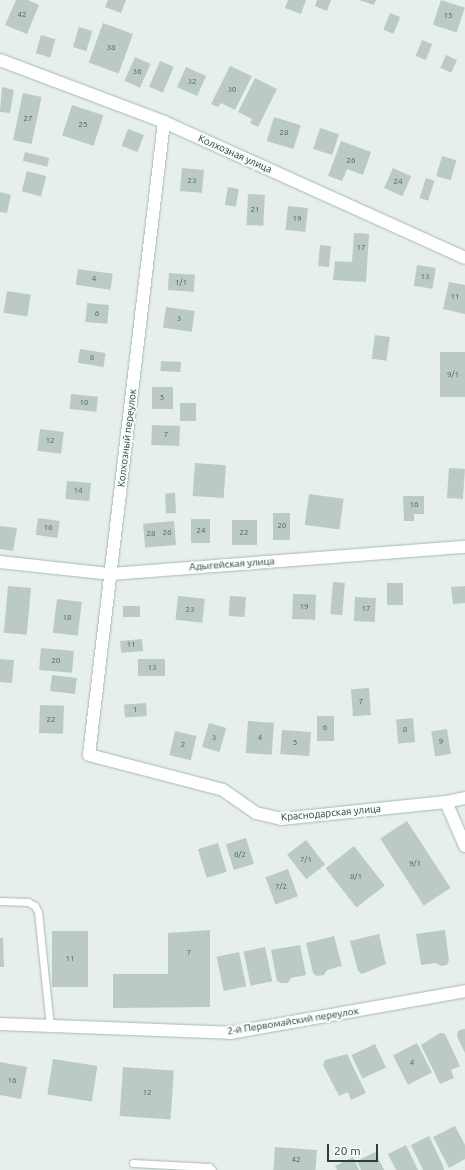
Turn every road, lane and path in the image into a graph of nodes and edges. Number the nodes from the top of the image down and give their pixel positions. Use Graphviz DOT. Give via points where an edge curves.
graph roads {
  1 [pos="0,60"];
  2 [pos="164,122"];
  3 [pos="465,258"];
  4 [pos="465,547"];
  5 [pos="0,562"];
  6 [pos="111,574"];
  7 [pos="89,755"];
  8 [pos="465,798"];
  9 [pos="446,802"];
  10 [pos="465,846"];
  11 [pos="0,901"];
  12 [pos="465,991"];
  13 [pos="0,1024"];
  14 [pos="50,1027"];
  15 [pos="133,1163"];
  16 [pos="212,1170"];
  1 -- 2 [label="street, Колхозная улица"];
  2 -- 3 [label="street, Колхозная улица"];
  2 -- 6 [label="street, Колхозный переулок"];
  4 -- 6 [label="street, Адыгейская улица"];
  5 -- 6 [label="street, Адыгейская улица"];
  6 -- 7 [label="street, Колхозный переулок"];
  7 -- 9 [label="street, Краснодарская улица" via="223,790 256,813 281,819"];
  8 -- 9 [label="street, Краснодарская улица"];
  9 -- 10 [label="street"];
  11 -- 14 [label="lane" via="28,902 35,906 38,912"];
  12 -- 14 [label="street, 2-й Первомайский переулок" via="230,1033"];
  13 -- 14 [label="street, 2-й Первомайский переулок"];
  15 -- 16 [label="lane" via="209,1167"];
}
